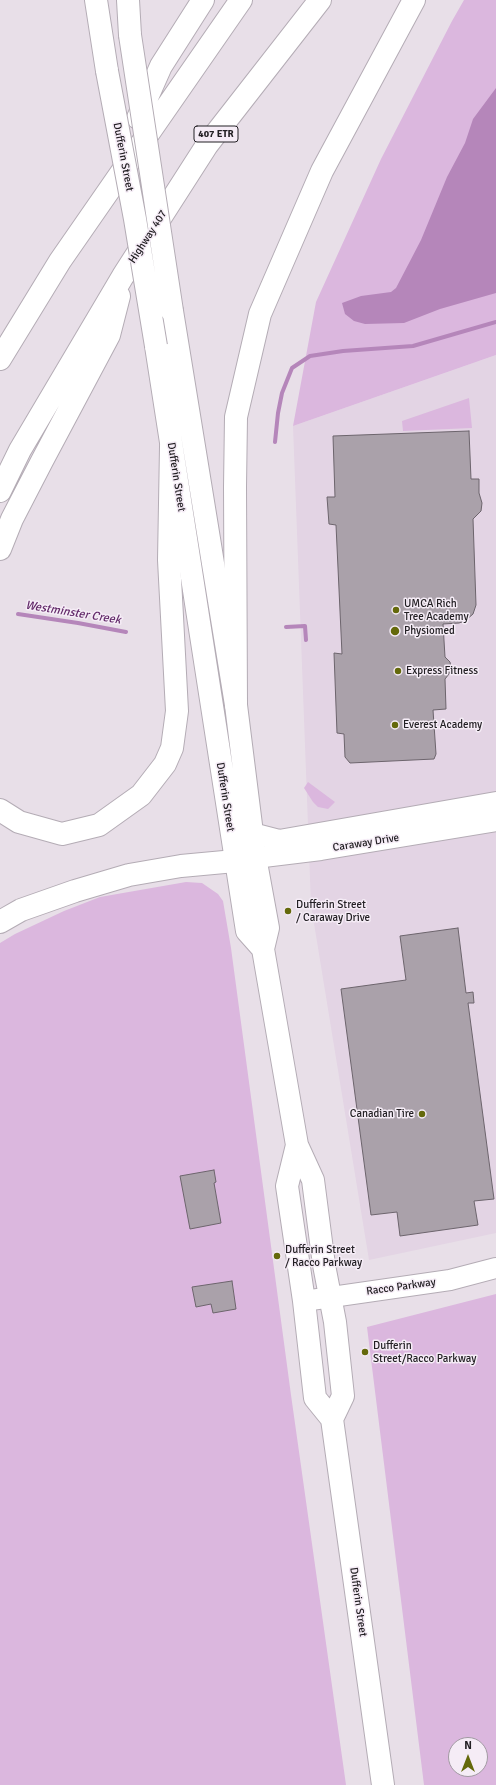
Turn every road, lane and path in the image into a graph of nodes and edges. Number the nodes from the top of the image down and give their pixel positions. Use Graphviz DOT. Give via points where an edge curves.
graph roads {
  1 [pos="96,0"];
  2 [pos="125,0"];
  3 [pos="128,0"];
  4 [pos="203,0"];
  5 [pos="240,0"];
  6 [pos="320,0"];
  7 [pos="414,0"];
  8 [pos="130,35"];
  9 [pos="99,205"];
  10 [pos="123,276"];
  11 [pos="0,359"];
  12 [pos="171,447"];
  13 [pos="0,491"];
  14 [pos="0,549"];
  15 [pos="236,704"];
  16 [pos="496,802"];
  17 [pos="0,810"];
  18 [pos="496,821"];
  19 [pos="252,833"];
  20 [pos="245,859"];
  21 [pos="0,922"];
  22 [pos="297,1145"];
  23 [pos="496,1268"];
  24 [pos="330,1297"];
  25 [pos="304,1301"];
  26 [pos="332,1419"];
  27 [pos="383,1785"];
  1 -- 12 [label="main road, Dufferin Street, bridge" via="135,219"];
  2 -- 8 [label="main road, Dufferin Street"];
  3 -- 8 [label="main road"];
  4 -- 9 [label="main road" via="161,66"];
  5 -- 9 [label="main road"];
  6 -- 10 [label="main road, Highway 407 / 407 ETR" via="207,145"];
  7 -- 15 [label="main road" via="322,171 260,314 236,417"];
  8 -- 15 [label="main road, Dufferin Street, bridge"];
  9 -- 11 [label="main road"];
  10 -- 13 [label="main road, Highway 407 / 407 ETR" via="20,450"];
  10 -- 14 [label="main road" via="109,336 38,468"];
  12 -- 17 [label="main road" via="169,560 177,711 172,748 165,764 141,795 99,825 62,834 18,822"];
  12 -- 20 [label="main road, Dufferin Street"];
  15 -- 19 [label="main road, Dufferin Street"];
  16 -- 19 [label="street, Caraway Drive" via="279,840"];
  18 -- 20 [label="street, Caraway Drive" via="321,850"];
  19 -- 20 [label="main road, Dufferin Street"];
  20 -- 21 [label="main road" via="129,875 21,910"];
  20 -- 22 [label="main road, Dufferin Street" via="247,931 262,949"];
  22 -- 24 [label="main road, Dufferin Street" via="313,1180"];
  22 -- 25 [label="main road, Dufferin Street" via="287,1186"];
  23 -- 24 [label="street, Racco Parkway" via="450,1280"];
  24 -- 25 [label="street, Racco Parkway"];
  24 -- 26 [label="main road, Dufferin Street" via="343,1396"];
  25 -- 26 [label="main road, Dufferin Street" via="315,1398"];
  26 -- 27 [label="main road, Dufferin Street"];
}
